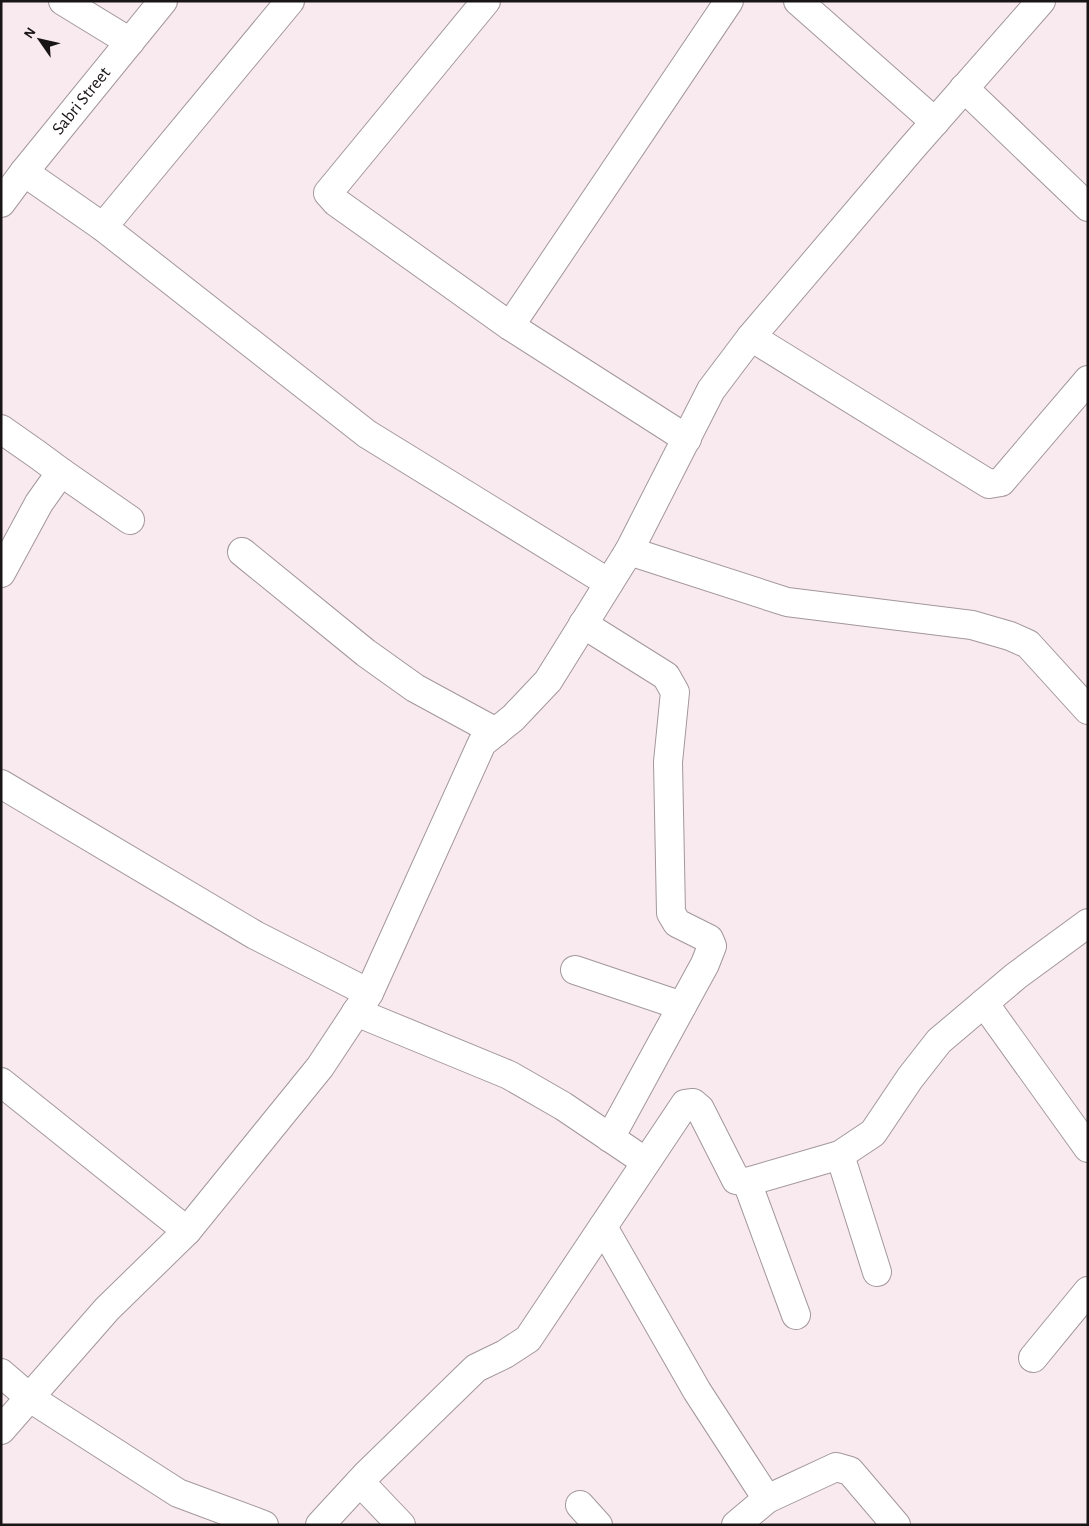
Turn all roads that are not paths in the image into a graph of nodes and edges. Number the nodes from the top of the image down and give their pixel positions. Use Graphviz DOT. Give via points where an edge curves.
graph roads {
  1 [pos="63,1"];
  2 [pos="163,1"];
  3 [pos="290,1"];
  4 [pos="486,1"];
  5 [pos="729,1"];
  6 [pos="798,1"];
  7 [pos="1041,1"];
  8 [pos="130,42"];
  9 [pos="964,88"];
  10 [pos="935,122"];
  11 [pos="24,172"];
  12 [pos="1,203"];
  13 [pos="1088,207"];
  14 [pos="103,226"];
  15 [pos="510,326"];
  16 [pos="751,337"];
  17 [pos="1088,380"];
  18 [pos="1,429"];
  19 [pos="686,439"];
  20 [pos="61,472"];
  21 [pos="130,520"];
  22 [pos="629,551"];
  23 [pos="242,552"];
  24 [pos="1,572"];
  25 [pos="609,583"];
  26 [pos="583,624"];
  27 [pos="1088,710"];
  28 [pos="496,732"];
  29 [pos="1,784"];
  30 [pos="1088,923"];
  31 [pos="576,970"];
  32 [pos="363,1003"];
  33 [pos="984,1003"];
  34 [pos="682,1006"];
  35 [pos="1,1082"];
  36 [pos="610,1138"];
  37 [pos="1088,1148"];
  38 [pos="840,1155"];
  39 [pos="646,1162"];
  40 [pos="746,1182"];
  41 [pos="603,1227"];
  42 [pos="187,1231"];
  43 [pos="877,1272"];
  44 [pos="1088,1291"];
  45 [pos="796,1315"];
  46 [pos="1033,1358"];
  47 [pos="1,1373"];
  48 [pos="30,1398"];
  49 [pos="1,1430"];
  50 [pos="360,1482"];
  51 [pos="767,1499"];
  52 [pos="264,1525"];
  53 [pos="320,1525"];
  54 [pos="401,1525"];
  55 [pos="736,1525"];
  56 [pos="896,1525"];
  1 -- 8 [label="street"];
  2 -- 8 [label="street, Sabri Street"];
  3 -- 14 [label="street"];
  4 -- 15 [label="street" via="328,193 336,202"];
  5 -- 15 [label="street"];
  6 -- 10 [label="street"];
  7 -- 9 [label="street"];
  8 -- 11 [label="street, Sabri Street"];
  9 -- 10 [label="street"];
  9 -- 13 [label="street"];
  10 -- 16 [label="street"];
  11 -- 12 [label="street, Sabri Street"];
  11 -- 14 [label="street"];
  14 -- 25 [label="street" via="367,434"];
  15 -- 19 [label="street"];
  16 -- 17 [label="street" via="989,484 1001,482"];
  16 -- 19 [label="street" via="712,390"];
  18 -- 20 [label="street"];
  19 -- 22 [label="street"];
  20 -- 21 [label="street"];
  20 -- 24 [label="street" via="39,503"];
  22 -- 25 [label="street"];
  22 -- 27 [label="street" via="787,602 972,625 1010,636 1028,644"];
  23 -- 28 [label="street" via="366,653 415,688"];
  25 -- 26 [label="street"];
  26 -- 28 [label="street" via="548,681"];
  26 -- 34 [label="street" via="666,676 675,692 668,762 671,913 677,922 709,939 712,946"];
  28 -- 32 [label="street" via="482,743"];
  29 -- 32 [label="street"];
  30 -- 33 [label="street"];
  31 -- 34 [label="street"];
  32 -- 36 [label="street" via="509,1074"];
  32 -- 42 [label="street" via="320,1067"];
  33 -- 37 [label="street"];
  33 -- 38 [label="street" via="939,1041 873,1133"];
  34 -- 36 [label="street"];
  35 -- 42 [label="street"];
  36 -- 39 [label="street"];
  38 -- 40 [label="street"];
  38 -- 43 [label="street"];
  39 -- 40 [label="street" via="685,1104 693,1103 700,1109 736,1180"];
  39 -- 41 [label="street"];
  40 -- 45 [label="street"];
  41 -- 50 [label="street" via="528,1339 476,1368"];
  41 -- 51 [label="street" via="697,1390"];
  42 -- 48 [label="street" via="107,1308"];
  44 -- 46 [label="street"];
  47 -- 48 [label="street"];
  48 -- 49 [label="street"];
  48 -- 52 [label="street" via="178,1493"];
  50 -- 53 [label="street"];
  50 -- 54 [label="street"];
  51 -- 55 [label="street"];
  51 -- 56 [label="street" via="836,1467 850,1471"];
}
